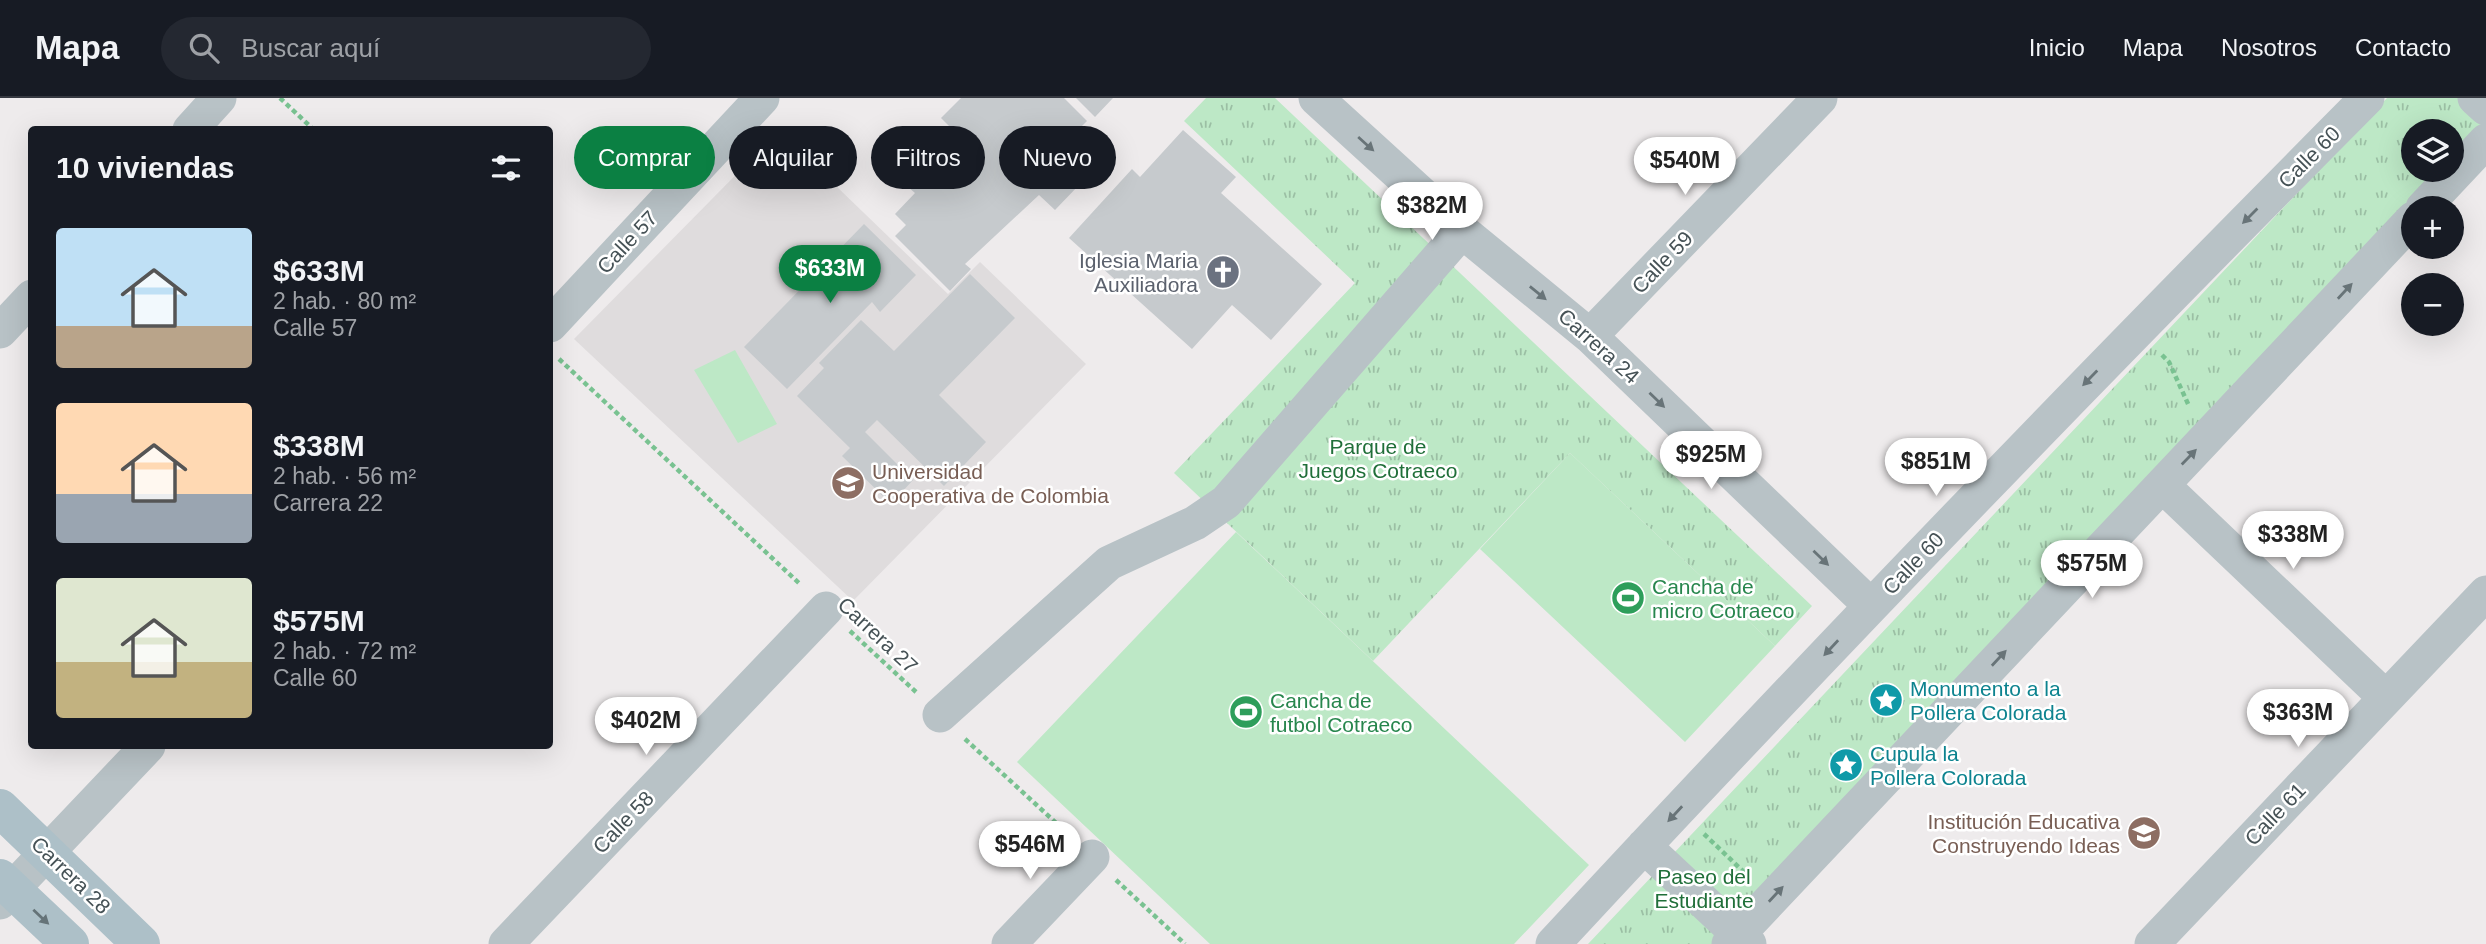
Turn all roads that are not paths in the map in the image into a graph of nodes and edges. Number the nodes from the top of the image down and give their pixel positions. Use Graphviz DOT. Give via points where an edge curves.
graph roads {
  1 [pos="219,98"];
  2 [pos="762,98"];
  3 [pos="1316,98"];
  4 [pos="1820,98"];
  5 [pos="2367,98"];
  6 [pos="2475,98"];
  7 [pos="2486,108"];
  8 [pos="194,126"];
  9 [pos="2486,141"];
  10 [pos="2434,196"];
  11 [pos="1462,231"];
  12 [pos="2401,232"];
  13 [pos="28,301"];
  14 [pos="553,321"];
  15 [pos="0,331"];
  16 [pos="1590,335"];
  17 [pos="2162,485"];
  18 [pos="2486,593"];
  19 [pos="1871,606"];
  20 [pos="826,609"];
  21 [pos="2386,698"];
  22 [pos="940,715"];
  23 [pos="145,749"];
  24 [pos="0,808"];
  25 [pos="1644,846"];
  26 [pos="47,851"];
  27 [pos="1091,856"];
  28 [pos="4,890"];
  29 [pos="1739,941"];
  30 [pos="2154,943"];
  31 [pos="70,944"];
  32 [pos="141,944"];
  33 [pos="506,944"];
  34 [pos="1009,944"];
  35 [pos="1553,944"];
  1 -- 8 [label="street"];
  2 -- 14 [label="street, Calle 57"];
  3 -- 11 [label="street, Carrera 24, one-way"];
  4 -- 16 [label="street, Calle 59"];
  5 -- 19 [label="street, Calle 60, one-way"];
  6 -- 7 [label="street"];
  9 -- 10 [label="street"];
  11 -- 16 [label="street, Carrera 24, one-way"];
  11 -- 22 [label="street" via="1226,502 1195,523 1109,563"];
  17 -- 12 [label="street, one-way"];
  13 -- 15 [label="street"];
  16 -- 19 [label="street, Carrera 24, one-way"];
  17 -- 21 [label="street"];
  29 -- 17 [label="street, one-way" via="1772,898"];
  18 -- 21 [label="street, Calle 61"];
  19 -- 25 [label="street, Calle 60, one-way"];
  20 -- 33 [label="street, Calle 58"];
  21 -- 30 [label="street, Calle 61"];
  23 -- 26 [label="street"];
  24 -- 26 [label="main road, Carrera 28"];
  25 -- 29 [label="street"];
  25 -- 35 [label="street, Calle 60"];
  26 -- 28 [label="street"];
  26 -- 32 [label="main road, Carrera 28"];
  27 -- 34 [label="street"];
  28 -- 31 [label="main road, one-way"];
}
